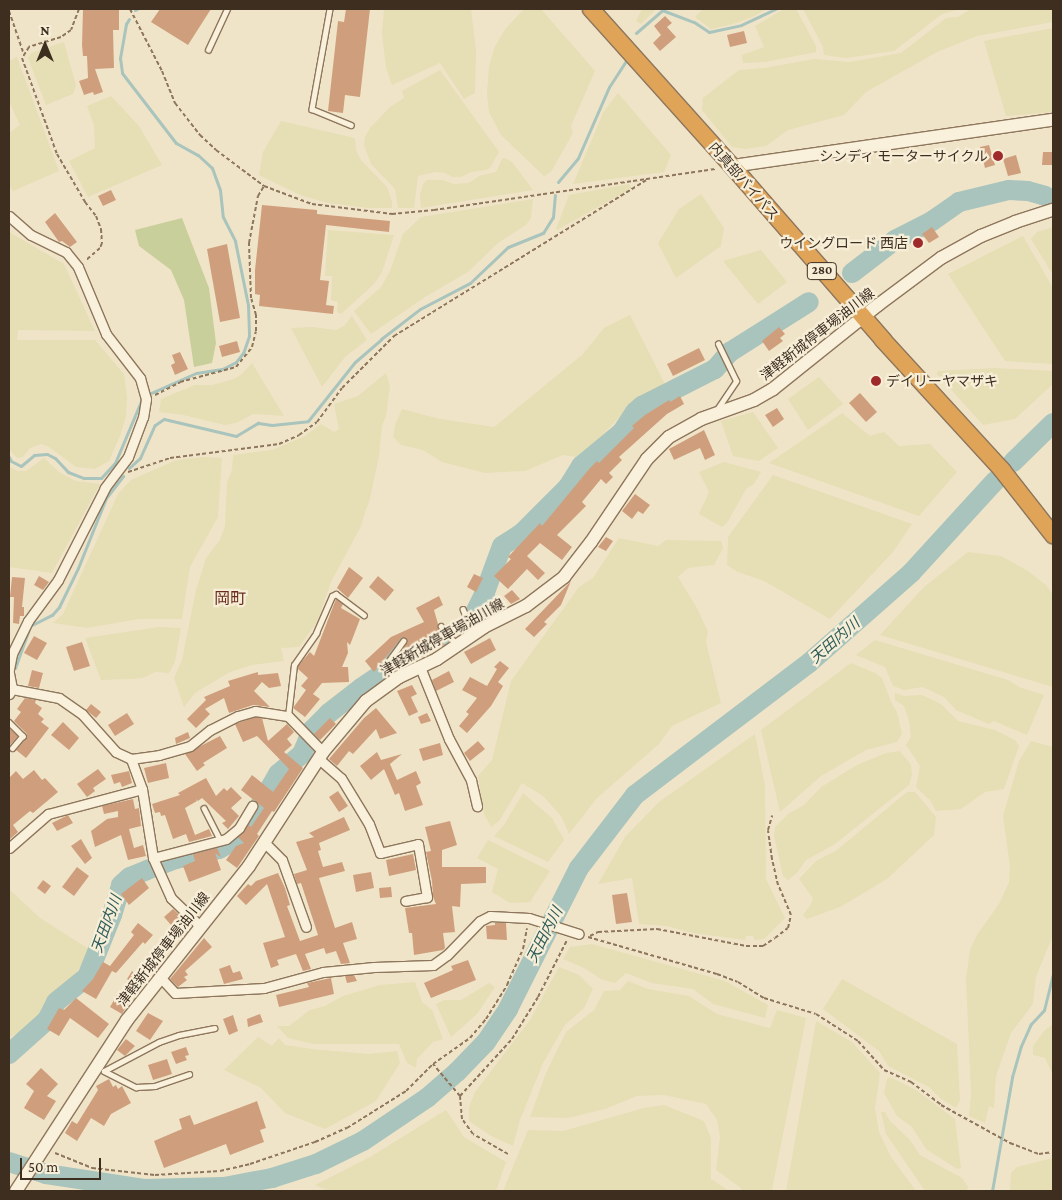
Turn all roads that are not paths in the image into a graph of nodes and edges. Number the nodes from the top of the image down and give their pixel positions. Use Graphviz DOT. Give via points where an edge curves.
graph roads {
  1 [pos="228,9"];
  2 [pos="330,9"];
  3 [pos="591,9"];
  4 [pos="208,50"];
  5 [pos="1053,120"];
  6 [pos="351,125"];
  7 [pos="732,166"];
  8 [pos="1053,210"];
  9 [pos="9,216"];
  10 [pos="863,317"];
  11 [pos="718,344"];
  12 [pos="713,415"];
  13 [pos="1053,535"];
  14 [pos="463,609"];
  15 [pos="364,615"];
  16 [pos="441,626"];
  17 [pos="474,634"];
  18 [pos="403,641"];
  19 [pos="458,645"];
  20 [pos="420,667"];
  21 [pos="9,671"];
  22 [pos="391,673"];
  23 [pos="11,692"];
  24 [pos="288,716"];
  25 [pos="9,722"];
  26 [pos="13,748"];
  27 [pos="321,756"];
  28 [pos="131,759"];
  29 [pos="142,789"];
  30 [pos="252,806"];
  31 [pos="477,806"];
  32 [pos="204,808"];
  33 [pos="221,841"];
  34 [pos="266,843"];
  35 [pos="9,848"];
  36 [pos="154,860"];
  37 [pos="405,901"];
  38 [pos="200,926"];
  39 [pos="306,927"];
  40 [pos="572,931"];
  41 [pos="160,977"];
  42 [pos="214,1028"];
  43 [pos="100,1069"];
  44 [pos="189,1074"];
  45 [pos="19,1187"];
  1 -- 4 [label="lane"];
  2 -- 6 [label="lane" via="312,109"];
  3 -- 7 [label="highway, 内真部バイパス / 280"];
  5 -- 7 [label="main road"];
  7 -- 10 [label="highway, 内真部バイパス / 280"];
  8 -- 10 [label="main road, 津軽新城停車場油川線" via="981,236 941,258"];
  9 -- 21 [label="street" via="31,235 66,252 78,267 106,334 140,378 146,399 128,457 105,488 58,580 28,621 12,654"];
  10 -- 12 [label="main road, 津軽新城停車場油川線" via="773,389 754,400"];
  10 -- 13 [label="highway, 内真部バイパス / 280" via="1002,470"];
  11 -- 12 [label="lane" via="736,381"];
  12 -- 17 [label="main road, 津軽新城停車場油川線" via="683,428 657,447 564,577 526,606"];
  14 -- 17 [label="lane"];
  15 -- 24 [label="lane" via="336,594 332,596 316,633 294,665"];
  16 -- 19 [label="lane"];
  17 -- 19 [label="main road, 津軽新城停車場油川線"];
  18 -- 22 [label="lane" via="385,666"];
  19 -- 20 [label="main road, 津軽新城停車場油川線"];
  20 -- 22 [label="main road, 津軽新城停車場油川線"];
  20 -- 31 [label="street" via="449,739 472,780"];
  21 -- 23 [label="street"];
  22 -- 27 [label="main road, 津軽新城停車場油川線"];
  23 -- 28 [label="street" via="59,698 82,714 116,752"];
  24 -- 27 [label="street" via="308,736"];
  24 -- 28 [label="street" via="255,711 210,730 190,746"];
  25 -- 26 [label="lane" via="23,736"];
  27 -- 34 [label="main road, 津軽新城停車場油川線"];
  27 -- 37 [label="street" via="341,778 369,824 380,853 418,844 427,897"];
  28 -- 29 [label="street"];
  29 -- 35 [label="street" via="53,812"];
  29 -- 36 [label="street"];
  30 -- 33 [label="street" via="239,828"];
  32 -- 33 [label="lane"];
  33 -- 36 [label="street"];
  34 -- 38 [label="main road, 津軽新城停車場油川線"];
  34 -- 39 [label="street" via="282,860"];
  36 -- 38 [label="street" via="171,898"];
  38 -- 41 [label="main road, 津軽新城停車場油川線"];
  40 -- 41 [label="street" via="533,920 490,916 480,921 433,964 322,972 264,988 175,992"];
  41 -- 43 [label="main road, 津軽新城停車場油川線" via="127,1020"];
  42 -- 43 [label="lane" via="159,1042"];
  43 -- 44 [label="lane" via="136,1087 155,1086"];
  43 -- 45 [label="main road, 津軽新城停車場油川線"];
}
